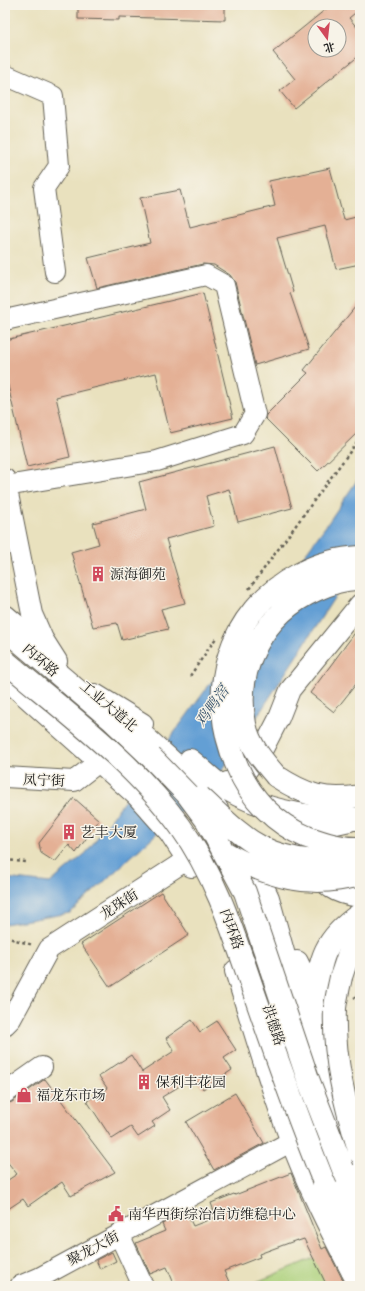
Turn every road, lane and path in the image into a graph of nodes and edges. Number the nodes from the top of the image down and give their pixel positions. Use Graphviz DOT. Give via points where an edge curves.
graph roads {
  1 [pos="5,75"];
  2 [pos="55,272"];
  3 [pos="5,320"];
  4 [pos="360,438"];
  5 [pos="5,487"];
  6 [pos="360,557"];
  7 [pos="360,579"];
  8 [pos="248,590"];
  9 [pos="360,604"];
  10 [pos="5,616"];
  11 [pos="5,629"];
  12 [pos="217,636"];
  13 [pos="5,642"];
  14 [pos="57,661"];
  15 [pos="5,662"];
  16 [pos="190,676"];
  17 [pos="5,677"];
  18 [pos="100,761"];
  19 [pos="144,762"];
  20 [pos="5,777"];
  21 [pos="212,789"];
  22 [pos="360,796"];
  23 [pos="360,819"];
  24 [pos="181,823"];
  25 [pos="360,848"];
  26 [pos="360,856"];
  27 [pos="188,859"];
  28 [pos="5,860"];
  29 [pos="26,862"];
  30 [pos="360,875"];
  31 [pos="360,897"];
  32 [pos="360,914"];
  33 [pos="276,922"];
  34 [pos="360,928"];
  35 [pos="5,937"];
  36 [pos="49,949"];
  37 [pos="244,999"];
  38 [pos="315,999"];
  39 [pos="5,1026"];
  40 [pos="42,1067"];
  41 [pos="289,1069"];
  42 [pos="5,1093"];
  43 [pos="306,1114"];
  44 [pos="360,1120"];
  45 [pos="292,1141"];
  46 [pos="360,1153"];
  47 [pos="360,1177"];
  48 [pos="314,1194"];
  49 [pos="360,1206"];
  50 [pos="360,1232"];
  51 [pos="119,1234"];
  52 [pos="360,1262"];
  53 [pos="20,1286"];
  54 [pos="143,1286"];
  55 [pos="360,1286"];
  1 -- 2 [label="street" via="53,96 59,166 44,188"];
  3 -- 5 [label="street" via="206,275 224,285 255,414 243,434 157,461"];
  4 -- 8 [label="path"];
  5 -- 14 [label="street" via="32,614 42,639"];
  6 -- 25 [label="main road, bridge" via="337,560 305,571 289,579 262,600 250,613 234,640 224,670 221,698 230,750 245,785 266,810 293,831 324,843 349,849"];
  7 -- 22 [label="main road, bridge" via="321,587 291,603 266,628 250,659 243,690 245,725 253,746 276,776 309,795 330,798"];
  9 -- 21 [label="street" via="290,690 269,739 245,773"];
  10 -- 14 [label="main road, 工业大道北"];
  11 -- 19 [label="main road, 内环路" via="111,719"];
  12 -- 16 [label="path"];
  13 -- 19 [label="street"];
  14 -- 19 [label="main road, 工业大道北" via="95,695"];
  15 -- 19 [label="main road, 内环路, bridge"];
  17 -- 18 [label="main road"];
  18 -- 19 [label="main road"];
  18 -- 20 [label="street, 凤宁街" via="74,781"];
  19 -- 21 [label="main road"];
  19 -- 24 [label="main road, bridge"];
  19 -- 26 [label="main road, bridge" via="189,787 241,833 261,847 280,854 320,861 349,860"];
  19 -- 30 [label="main road, bridge" via="190,828 248,866 313,882"];
  19 -- 49 [label="main road, 内环路, bridge" via="186,794 207,821 245,892 308,1079"];
  19 -- 52 [label="main road, 内环路, bridge" via="218,894 235,935 299,1120"];
  21 -- 23 [label="main road" via="280,810 329,819"];
  21 -- 33 [label="main road" via="244,846"];
  23 -- 31 [label="street" via="326,827 317,833 306,850 314,871 324,883 346,895"];
  24 -- 27 [label="main road"];
  24 -- 33 [label="street"];
  24 -- 41 [label="main road, 洪德路" via="215,868 241,923"];
  27 -- 36 [label="street, 龙珠街"];
  27 -- 37 [label="main road" via="202,882 218,918"];
  28 -- 29 [label="path"];
  32 -- 38 [label="main road" via="344,927 324,952"];
  33 -- 38 [label="main road"];
  33 -- 47 [label="main road" via="290,977 327,1089"];
  34 -- 46 [label="main road, bridge" via="341,977 336,1006 335,1039 344,1094"];
  35 -- 36 [label="path"];
  36 -- 39 [label="street"];
  37 -- 41 [label="main road"];
  37 -- 45 [label="main road"];
  38 -- 44 [label="main road"];
  40 -- 42 [label="street"];
  41 -- 43 [label="main road, 洪德路"];
  43 -- 48 [label="main road"];
  43 -- 50 [label="main road, 洪德路" via="331,1175"];
  45 -- 48 [label="main road"];
  45 -- 51 [label="street, 聚龙大街"];
  48 -- 55 [label="main road"];
  51 -- 53 [label="street, 聚龙大街"];
  51 -- 54 [label="street"];
}
